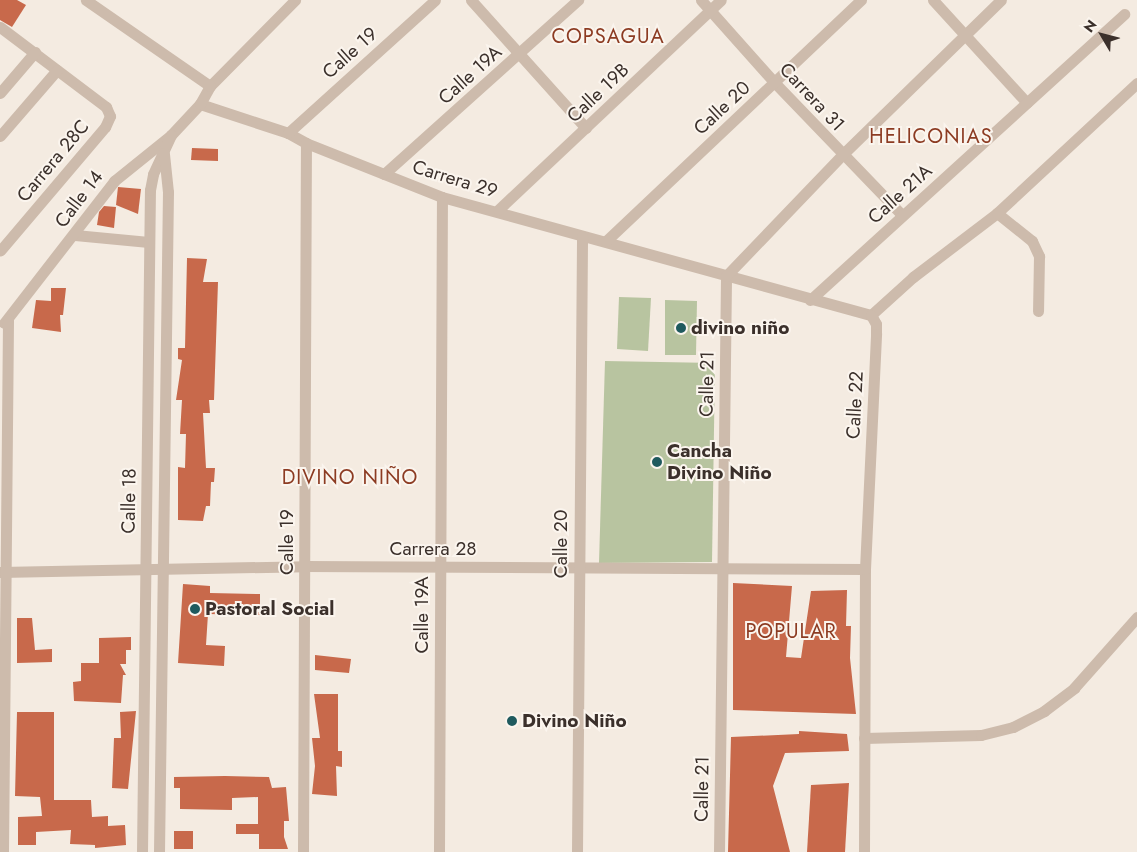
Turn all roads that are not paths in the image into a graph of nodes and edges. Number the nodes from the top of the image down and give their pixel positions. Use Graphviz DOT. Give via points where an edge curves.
graph roads {
  1 [pos="86,0"];
  2 [pos="295,0"];
  3 [pos="435,0"];
  4 [pos="471,0"];
  5 [pos="578,0"];
  6 [pos="701,0"];
  7 [pos="721,0"];
  8 [pos="861,0"];
  9 [pos="933,0"];
  10 [pos="1001,0"];
  11 [pos="710,10"];
  12 [pos="1124,14"];
  13 [pos="0,27"];
  14 [pos="965,34"];
  15 [pos="35,52"];
  16 [pos="519,55"];
  17 [pos="57,70"];
  18 [pos="774,82"];
  19 [pos="1137,83"];
  20 [pos="210,86"];
  21 [pos="0,93"];
  22 [pos="1027,103"];
  23 [pos="200,104"];
  24 [pos="586,128"];
  25 [pos="288,133"];
  26 [pos="0,136"];
  27 [pos="171,136"];
  28 [pos="306,143"];
  29 [pos="164,153"];
  30 [pos="842,155"];
  31 [pos="384,174"];
  32 [pos="442,197"];
  33 [pos="498,210"];
  34 [pos="997,213"];
  35 [pos="902,215"];
  36 [pos="75,234"];
  37 [pos="582,236"];
  38 [pos="606,241"];
  39 [pos="149,242"];
  40 [pos="0,250"];
  41 [pos="726,276"];
  42 [pos="810,300"];
  43 [pos="1038,311"];
  44 [pos="871,315"];
  45 [pos="8,319"];
  46 [pos="0,328"];
  47 [pos="3,486"];
  48 [pos="305,566"];
  49 [pos="439,566"];
  50 [pos="723,566"];
  51 [pos="578,567"];
  52 [pos="146,568"];
  53 [pos="165,568"];
  54 [pos="865,569"];
  55 [pos="3,572"];
  56 [pos="1137,617"];
  57 [pos="2,716"];
  58 [pos="864,738"];
  59 [pos="2,852"];
  60 [pos="142,852"];
  61 [pos="159,852"];
  62 [pos="303,852"];
  63 [pos="439,852"];
  64 [pos="577,852"];
  65 [pos="718,852"];
  66 [pos="864,852"];
  1 -- 20 [label="street"];
  2 -- 20 [label="street"];
  3 -- 25 [label="street, Calle 19"];
  4 -- 16 [label="street"];
  5 -- 16 [label="street, Calle 19A"];
  6 -- 11 [label="street, Carrera 31"];
  7 -- 11 [label="street, Calle 19B"];
  8 -- 18 [label="street, Calle 20"];
  9 -- 14 [label="street"];
  10 -- 14 [label="street"];
  11 -- 18 [label="street, Carrera 31"];
  11 -- 24 [label="street, Calle 19B"];
  12 -- 22 [label="street, Calle 21A"];
  13 -- 15 [label="street"];
  14 -- 22 [label="street"];
  14 -- 30 [label="street"];
  15 -- 17 [label="street"];
  15 -- 21 [label="street"];
  16 -- 24 [label="street"];
  16 -- 31 [label="street, Calle 19A"];
  17 -- 26 [label="street"];
  17 -- 40 [label="street, Carrera 28C" via="106,107 110,116 106,127"];
  18 -- 30 [label="street, Carrera 31"];
  18 -- 38 [label="street, Calle 20"];
  19 -- 34 [label="street"];
  20 -- 23 [label="street"];
  22 -- 35 [label="street, Calle 21A"];
  23 -- 25 [label="street, Carrera 29"];
  23 -- 27 [label="street, Calle 14"];
  24 -- 33 [label="street, Calle 19B"];
  25 -- 28 [label="street, Carrera 29"];
  27 -- 29 [label="street, Calle 18"];
  27 -- 36 [label="street, Calle 14" via="114,181"];
  28 -- 31 [label="street, Carrera 29"];
  28 -- 48 [label="street, Calle 19"];
  29 -- 39 [label="street, Calle 18" via="150,190"];
  29 -- 53 [label="street, Calle 18" via="168,192"];
  30 -- 35 [label="street, Carrera 31"];
  30 -- 41 [label="street"];
  31 -- 32 [label="street, Carrera 29"];
  32 -- 33 [label="street, Carrera 29"];
  32 -- 49 [label="street, Calle 19A"];
  33 -- 37 [label="street, Carrera 29"];
  34 -- 43 [label="street" via="1032,241 1039,256"];
  34 -- 44 [label="street"];
  35 -- 42 [label="street, Calle 21A"];
  36 -- 39 [label="street"];
  36 -- 45 [label="street, Calle 14"];
  37 -- 38 [label="street, Carrera 29"];
  37 -- 51 [label="street, Calle 20"];
  38 -- 41 [label="street, Carrera 29"];
  39 -- 52 [label="street, Calle 18"];
  41 -- 42 [label="street, Carrera 29"];
  41 -- 50 [label="street, Calle 21"];
  42 -- 44 [label="street, Carrera 29"];
  44 -- 54 [label="street, Calle 22" via="876,333"];
  45 -- 46 [label="street, Calle 14"];
  45 -- 47 [label="street"];
  47 -- 55 [label="street"];
  48 -- 49 [label="street, Carrera 28"];
  48 -- 53 [label="street, Carrera 28"];
  48 -- 62 [label="street, Calle 19"];
  49 -- 51 [label="street, Carrera 28"];
  49 -- 63 [label="street, Calle 19A"];
  50 -- 51 [label="street, Carrera 28"];
  50 -- 54 [label="street, Carrera 28"];
  50 -- 65 [label="street, Calle 21"];
  51 -- 64 [label="street, Calle 20"];
  52 -- 53 [label="street, Carrera 28"];
  52 -- 55 [label="street, Carrera 28"];
  52 -- 60 [label="street, Calle 18"];
  53 -- 61 [label="street, Calle 18"];
  54 -- 58 [label="street, Calle 22"];
  55 -- 57 [label="street"];
  56 -- 58 [label="street" via="1074,688 1044,711 1013,727 981,735"];
  57 -- 59 [label="street"];
  58 -- 66 [label="street, Calle 22"];
}
